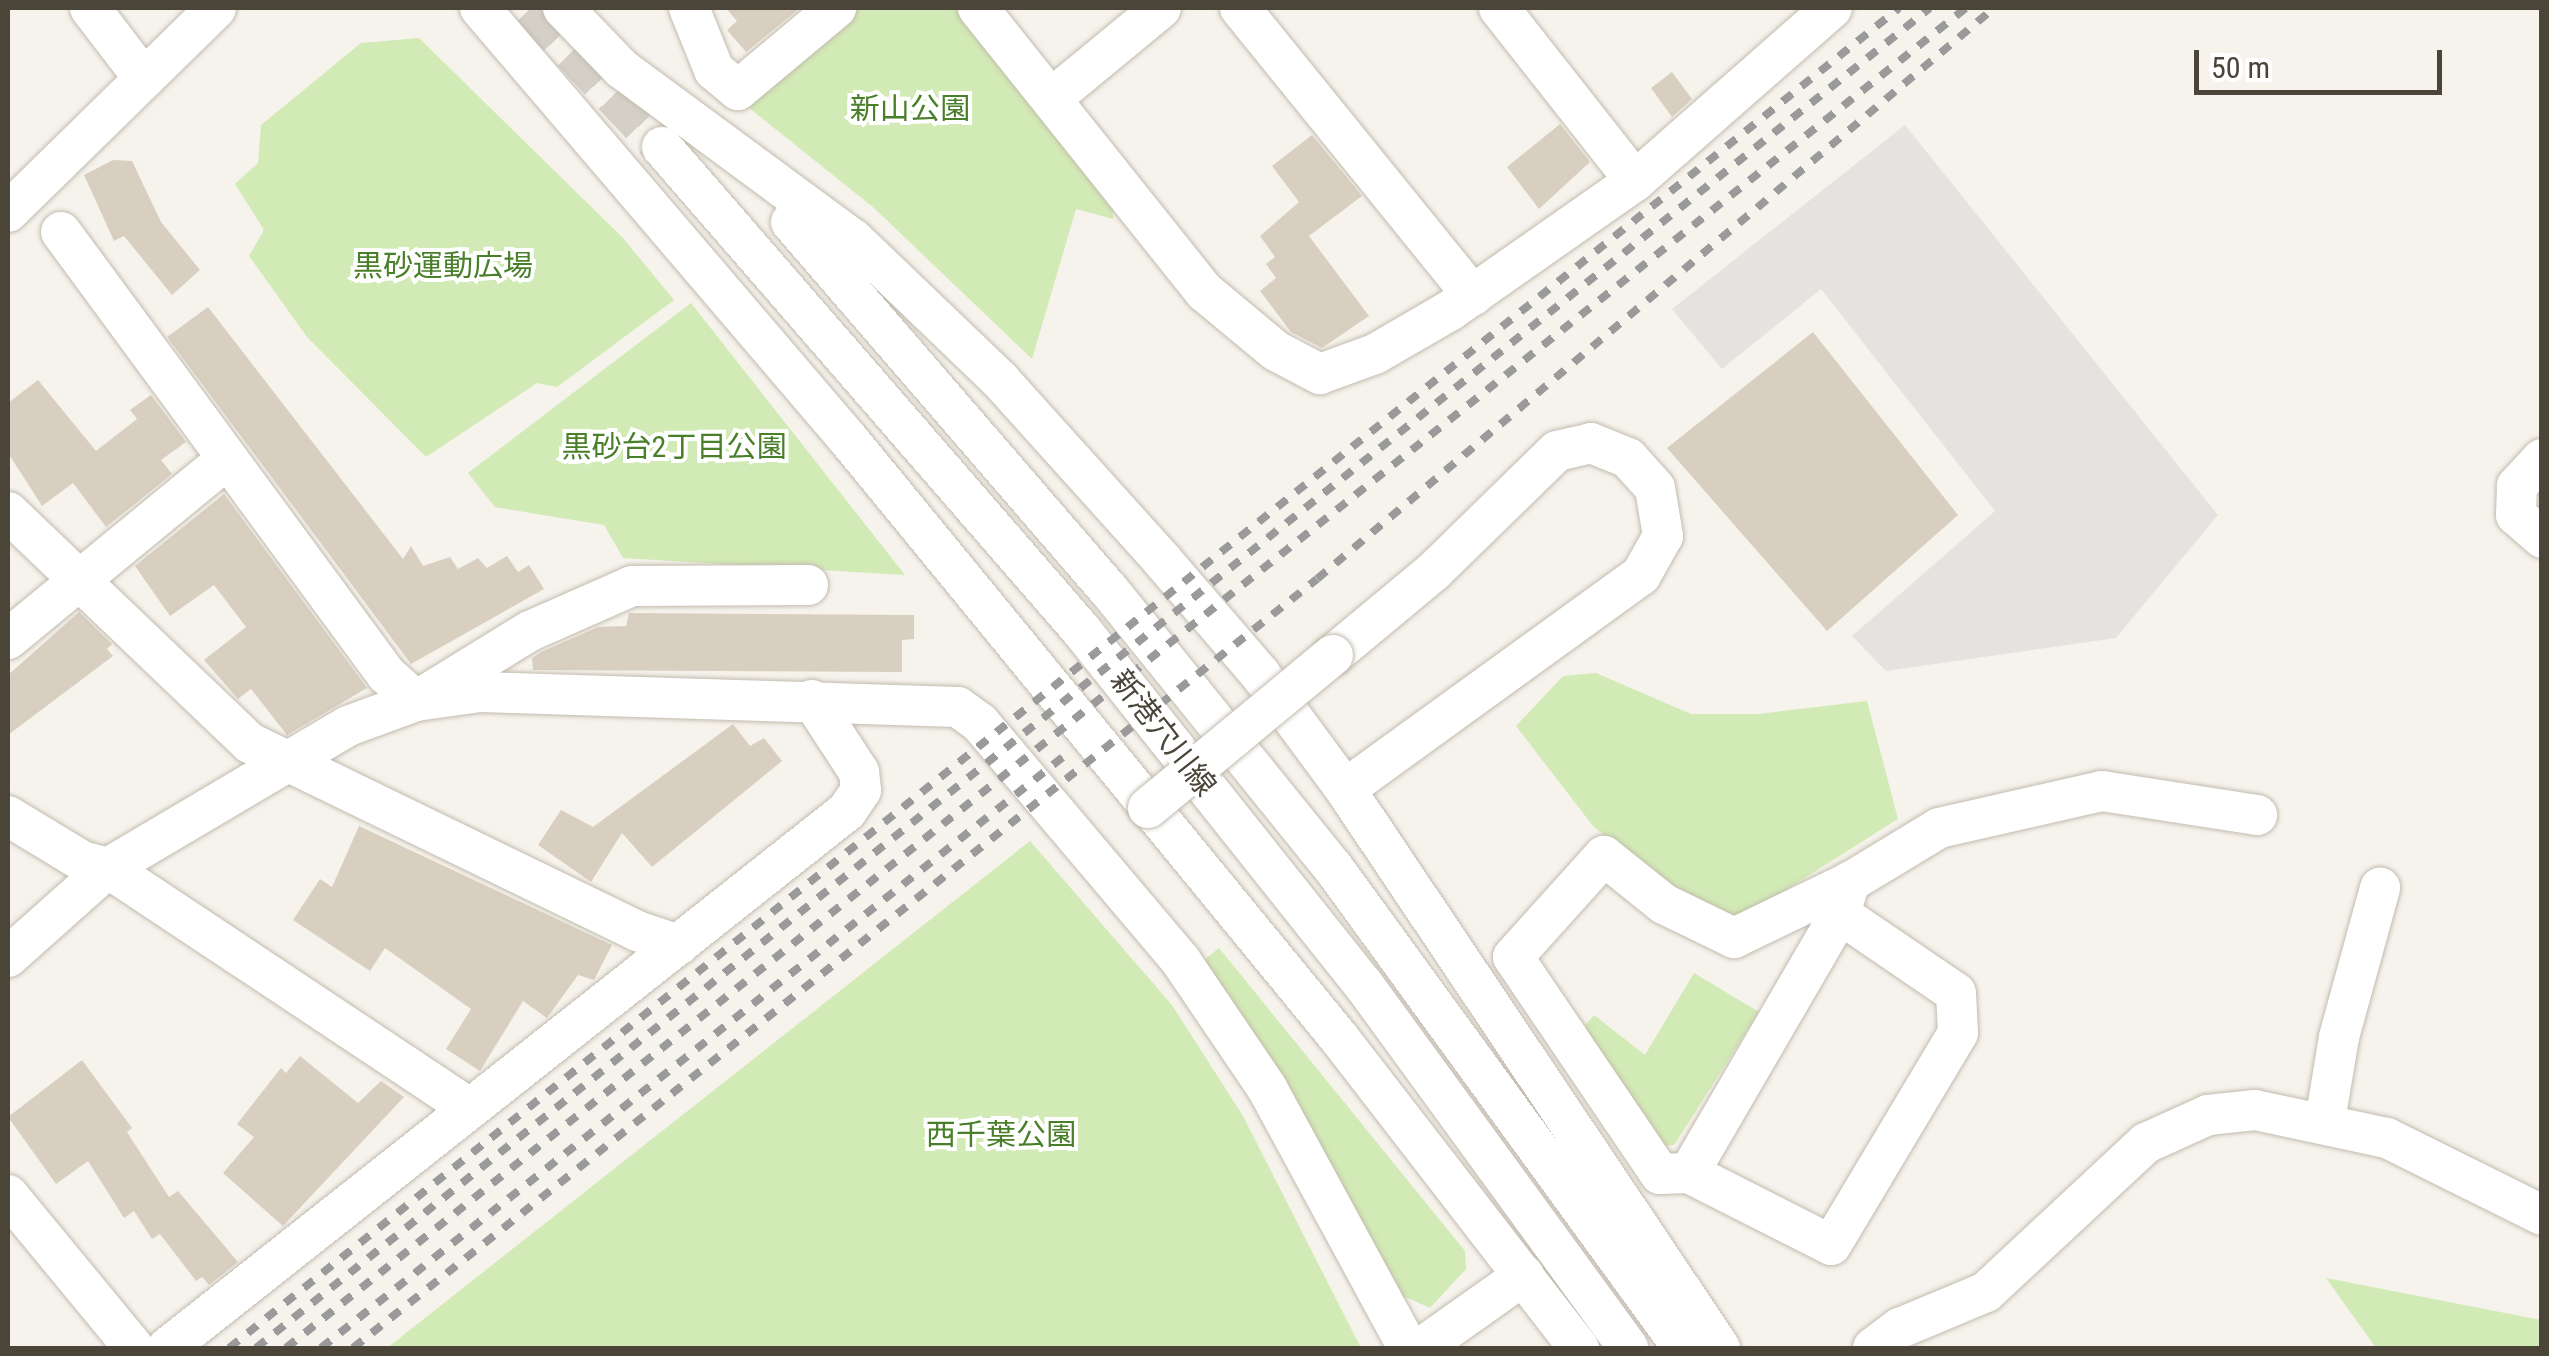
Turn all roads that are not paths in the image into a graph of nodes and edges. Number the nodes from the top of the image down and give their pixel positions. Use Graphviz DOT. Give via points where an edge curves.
graph roads {
  1 [pos="90,8"];
  2 [pos="216,8"];
  3 [pos="480,8"];
  4 [pos="563,8"];
  5 [pos="690,8"];
  6 [pos="836,8"];
  7 [pos="978,8"];
  8 [pos="1161,8"];
  9 [pos="1240,8"];
  10 [pos="1499,8"];
  11 [pos="1832,8"];
  12 [pos="142,76"];
  13 [pos="1052,98"];
  14 [pos="662,147"];
  15 [pos="1635,182"];
  16 [pos="8,212"];
  17 [pos="790,222"];
  18 [pos="61,232"];
  19 [pos="1473,296"];
  20 [pos="2542,458"];
  21 [pos="228,459"];
  22 [pos="8,512"];
  23 [pos="2542,538"];
  24 [pos="80,578"];
  25 [pos="808,584"];
  26 [pos="8,639"];
  27 [pos="812,700"];
  28 [pos="416,702"];
  29 [pos="280,762"];
  30 [pos="1345,789"];
  31 [pos="1148,808"];
  32 [pos="2257,815"];
  33 [pos="8,816"];
  34 [pos="108,868"];
  35 [pos="2380,888"];
  36 [pos="1845,898"];
  37 [pos="679,945"];
  38 [pos="8,957"];
  39 [pos="468,1106"];
  40 [pos="2326,1121"];
  41 [pos="1689,1174"];
  42 [pos="8,1195"];
  43 [pos="2542,1214"];
  44 [pos="1524,1275"];
  45 [pos="134,1348"];
  46 [pos="167,1348"];
  47 [pos="1408,1348"];
  48 [pos="1422,1348"];
  49 [pos="1579,1348"];
  50 [pos="1628,1348"];
  51 [pos="1684,1348"];
  52 [pos="1720,1348"];
  53 [pos="1873,1348"];
  1 -- 12 [label="street"];
  2 -- 12 [label="street"];
  3 -- 31 [label="street" via="848,439"];
  4 -- 30 [label="street" via="622,69 838,226 938,319 1260,674"];
  5 -- 6 [label="street" via="714,70 738,90"];
  7 -- 13 [label="street"];
  8 -- 13 [label="street"];
  9 -- 19 [label="street"];
  10 -- 15 [label="street"];
  11 -- 15 [label="street"];
  12 -- 16 [label="street"];
  13 -- 19 [label="street" via="1206,292 1276,352 1320,374 1376,354"];
  14 -- 50 [label="street, 新港穴川線" via="1082,631 1363,984"];
  15 -- 19 [label="street"];
  17 -- 51 [label="street, 新港穴川線" via="1009,472 1332,866"];
  18 -- 21 [label="street"];
  20 -- 23 [label="street" via="2517,486 2516,515"];
  21 -- 24 [label="street"];
  21 -- 28 [label="street" via="386,674"];
  22 -- 24 [label="street"];
  24 -- 26 [label="street"];
  24 -- 29 [label="street" via="250,743"];
  25 -- 28 [label="street" via="632,586 530,631"];
  27 -- 28 [label="street" via="480,692"];
  27 -- 37 [label="street" via="859,772 860,790 846,811"];
  27 -- 47 [label="street" via="922,702 958,708 980,723 1181,961 1267,1088"];
  28 -- 29 [label="street" via="365,718"];
  29 -- 34 [label="street"];
  29 -- 37 [label="street"];
  30 -- 31 [label="street, bridge" via="1640,575 1663,536 1655,488 1628,458 1591,443 1557,452 1433,572"];
  30 -- 52 [label="street"];
  31 -- 44 [label="street"];
  32 -- 36 [label="street" via="2102,791 1938,828"];
  33 -- 34 [label="street" via="82,861"];
  34 -- 38 [label="street"];
  34 -- 39 [label="street"];
  35 -- 40 [label="street" via="2340,1038"];
  36 -- 41 [label="street"];
  36 -- 41 [label="street" via="1956,992 1958,1034 1831,1245"];
  36 -- 41 [label="street" via="1734,938 1664,904 1604,856 1512,958 1660,1174"];
  37 -- 39 [label="street"];
  39 -- 46 [label="street"];
  40 -- 43 [label="street" via="2454,1166"];
  40 -- 53 [label="street" via="2256,1110 2208,1115 2146,1143 1986,1292 1900,1328"];
  42 -- 45 [label="street"];
  44 -- 48 [label="street"];
  44 -- 49 [label="street"];
}
